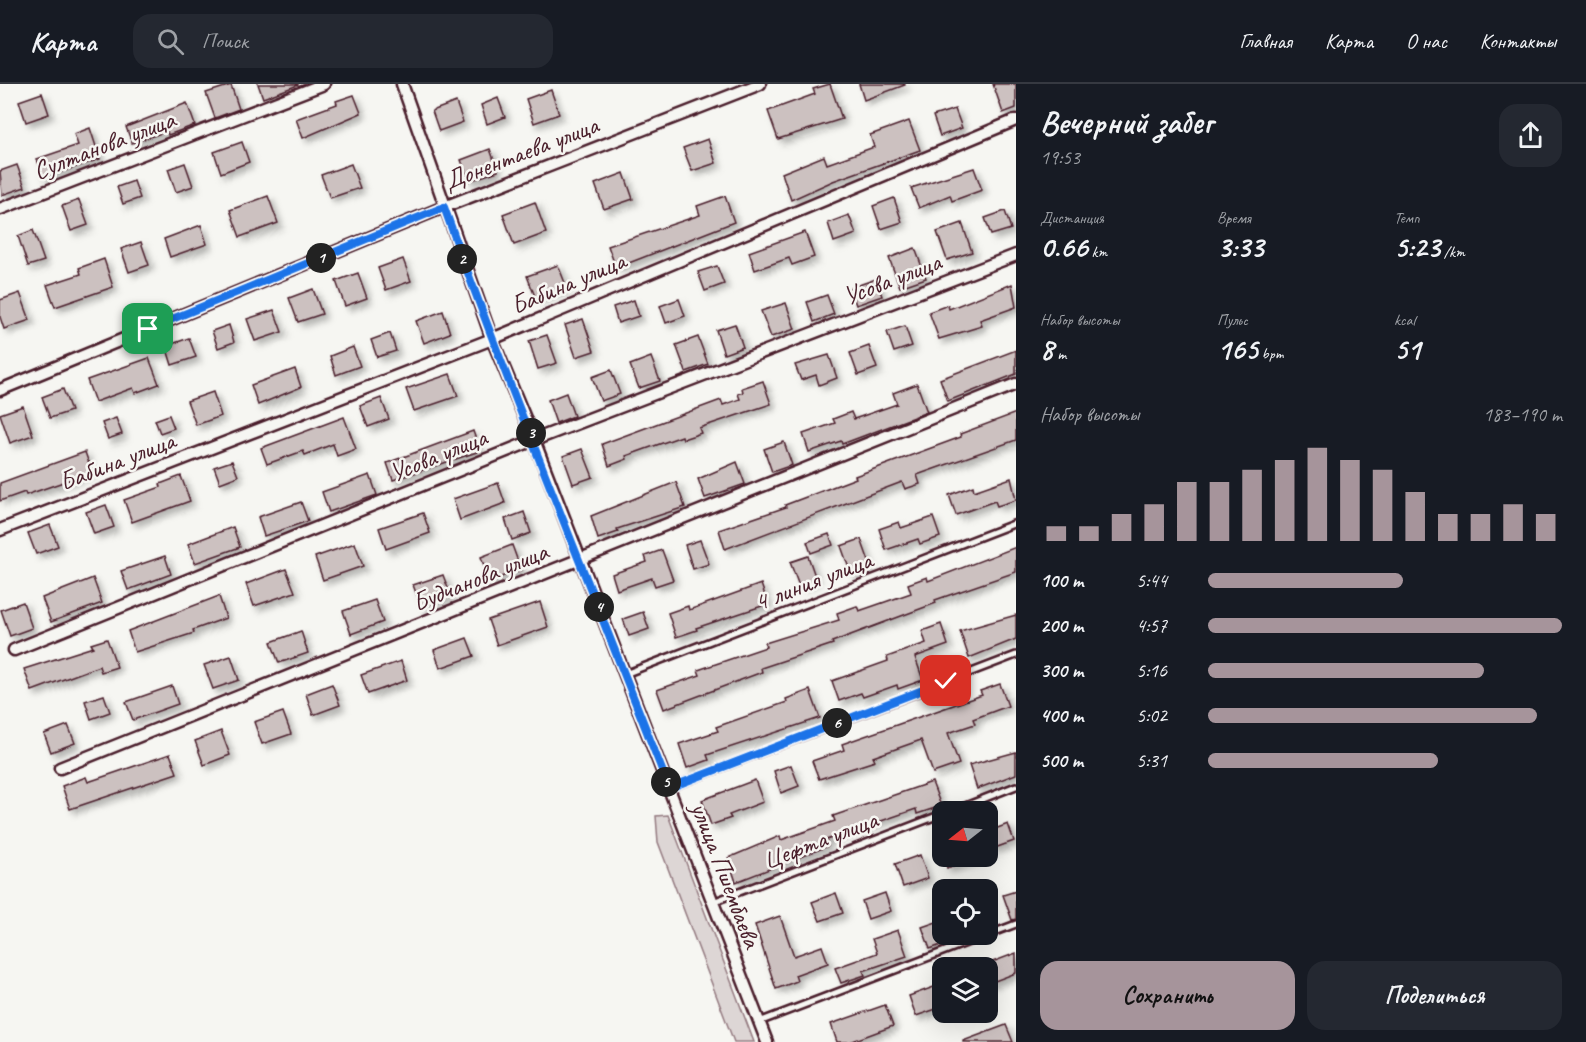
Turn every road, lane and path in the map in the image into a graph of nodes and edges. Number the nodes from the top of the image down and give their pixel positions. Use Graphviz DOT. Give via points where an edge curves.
graph roads {
  1 [pos="324,84"];
  2 [pos="402,84"];
  3 [pos="760,84"];
  4 [pos="1016,120"];
  5 [pos="444,207"];
  6 [pos="0,208"];
  7 [pos="1016,255"];
  8 [pos="492,339"];
  9 [pos="1016,384"];
  10 [pos="0,390"];
  11 [pos="534,440"];
  12 [pos="1016,523"];
  13 [pos="0,530"];
  14 [pos="580,561"];
  15 [pos="14,650"];
  16 [pos="1016,655"];
  17 [pos="625,675"];
  18 [pos="60,768"];
  19 [pos="1016,786"];
  20 [pos="669,788"];
  21 [pos="978,801"];
  22 [pos="932,818"];
  23 [pos="713,902"];
  24 [pos="1016,924"];
  25 [pos="759,1022"];
  26 [pos="767,1042"];
  1 -- 6 [label="street, Султанова улица"];
  2 -- 5 [label="street, улица Пшембаева"];
  3 -- 5 [label="street, Донентаева улица"];
  4 -- 8 [label="street, Бабина улица"];
  5 -- 8 [label="street, улица Пшембаева"];
  5 -- 10 [label="street, Донентаева улица"];
  7 -- 11 [label="street, Усова улица"];
  8 -- 11 [label="street, улица Пшембаева"];
  8 -- 13 [label="street, Бабина улица"];
  9 -- 14 [label="street, Будчанова улица"];
  11 -- 14 [label="street, улица Пшембаева"];
  11 -- 15 [label="street, Усова улица"];
  12 -- 17 [label="lane, 4 линия улица"];
  14 -- 17 [label="street, улица Пшембаева"];
  14 -- 18 [label="street, Будчанова улица"];
  16 -- 20 [label="lane"];
  17 -- 20 [label="street, улица Пшембаева"];
  19 -- 21 [label="lane"];
  20 -- 23 [label="street, улица Пшембаева"];
  22 -- 23 [label="lane, Цефта улица"];
  23 -- 25 [label="street, улица Пшембаева"];
  24 -- 25 [label="lane"];
  25 -- 26 [label="street, улица Пшембаева"];
}
